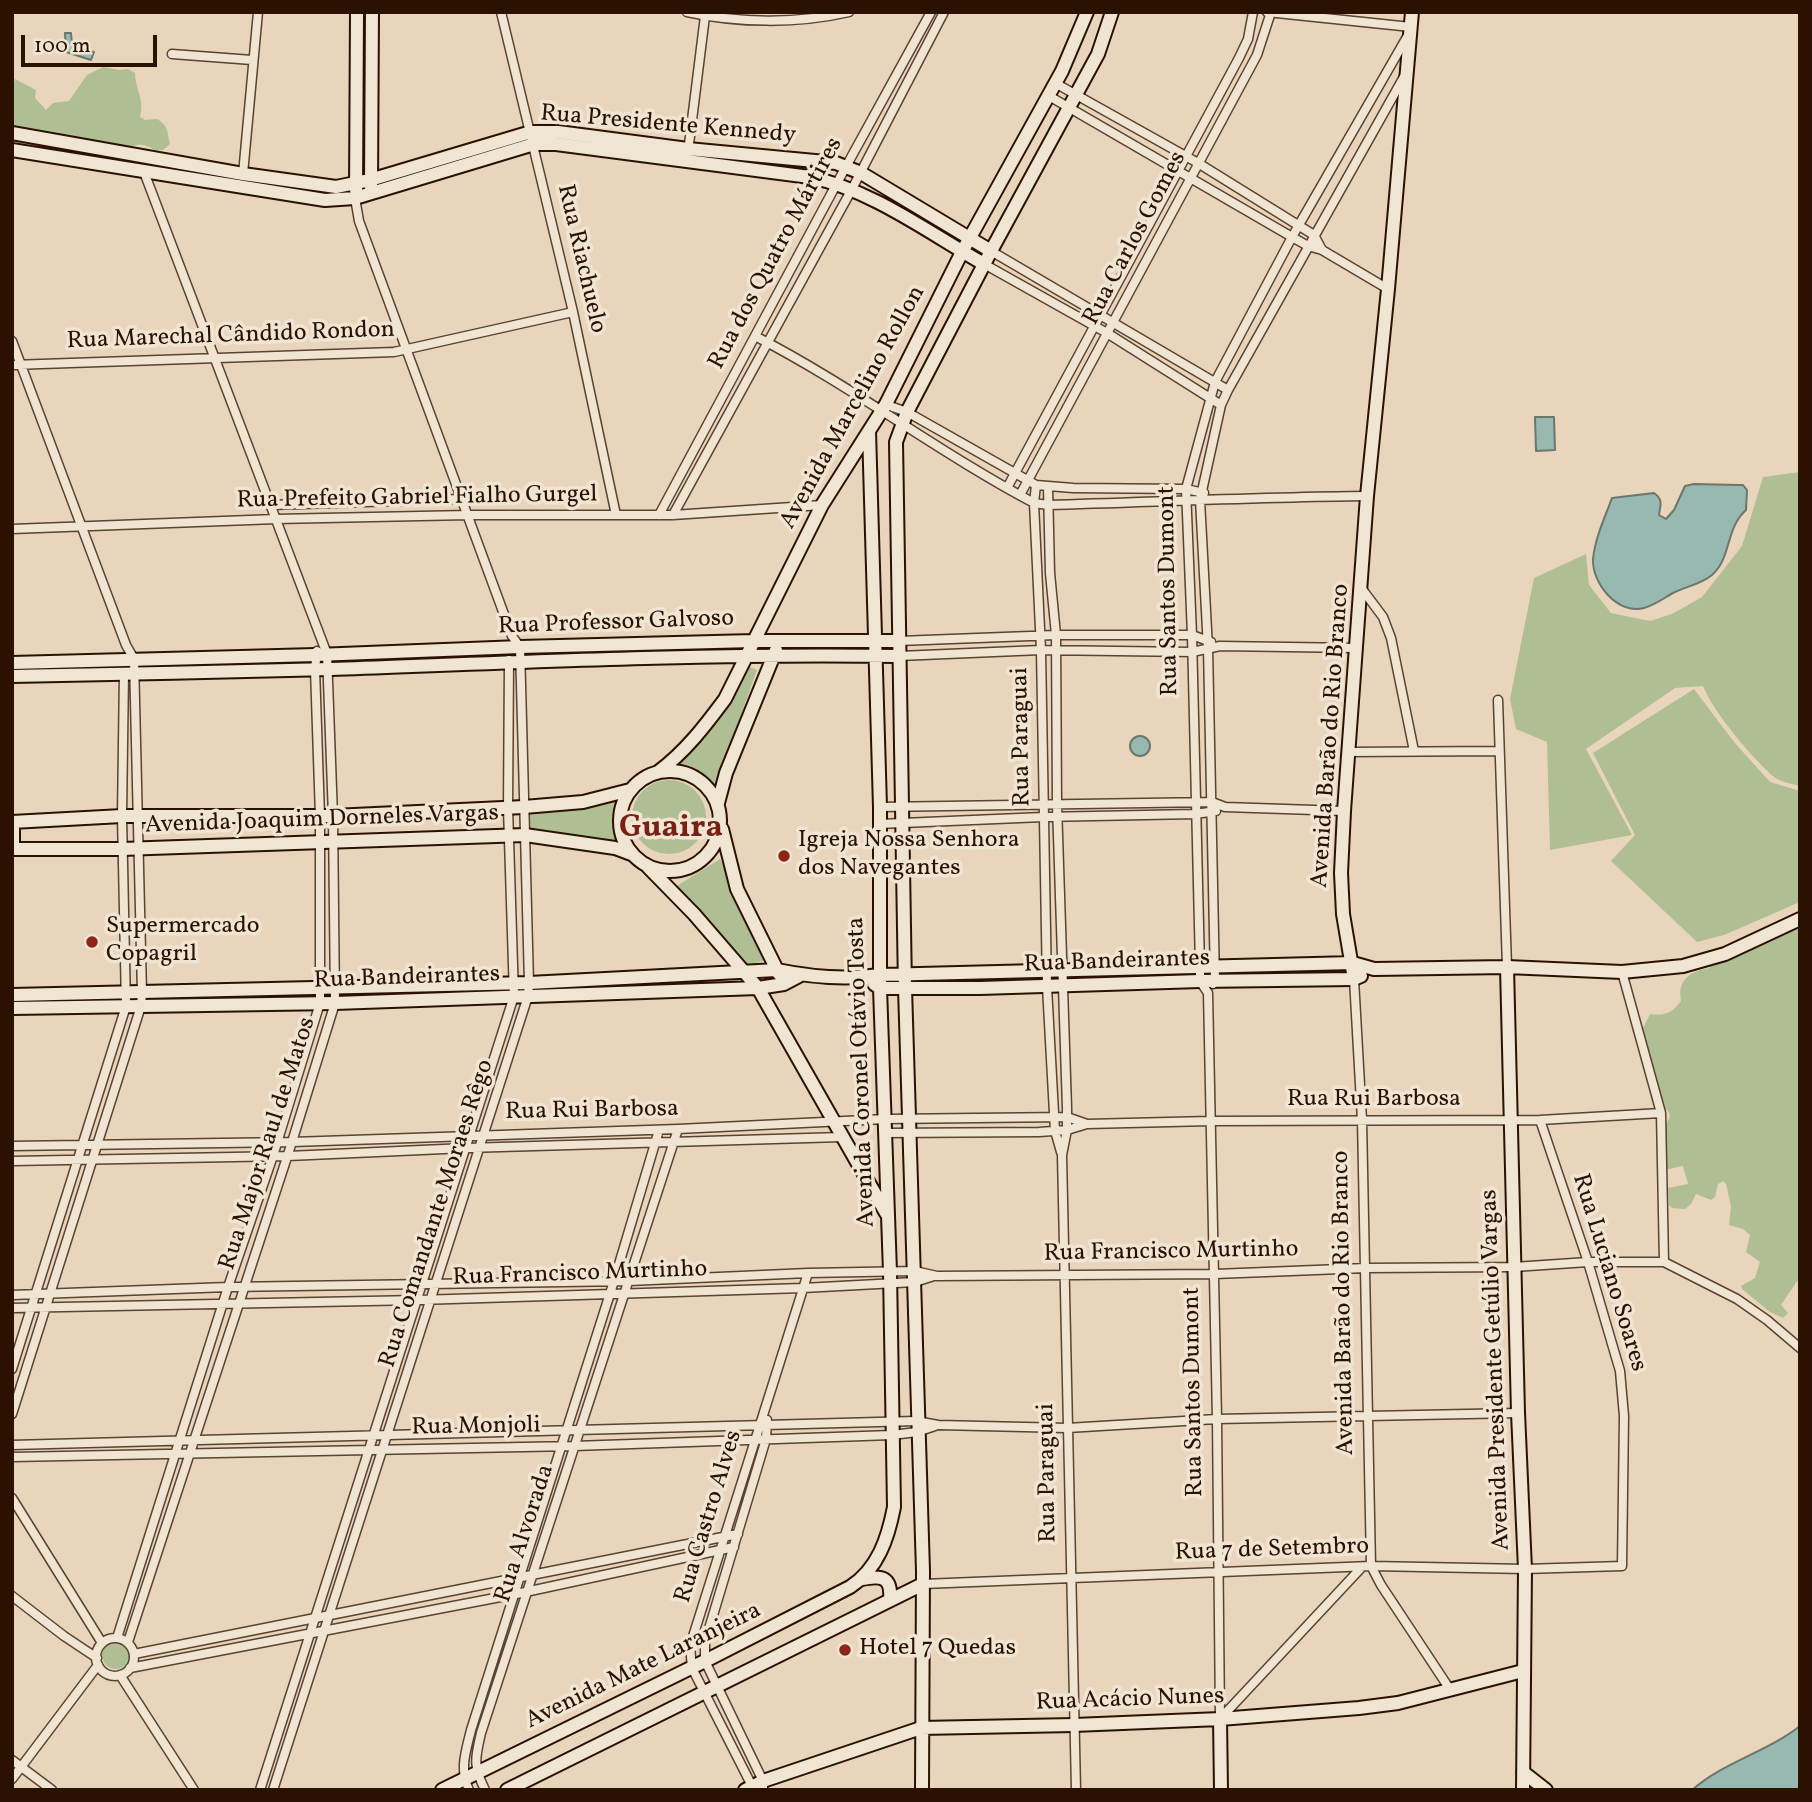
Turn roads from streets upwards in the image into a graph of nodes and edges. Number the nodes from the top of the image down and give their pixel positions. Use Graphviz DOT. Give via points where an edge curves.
graph roads {
  1 [pos="258,12"];
  2 [pos="358,12"];
  3 [pos="372,12"];
  4 [pos="501,12"];
  5 [pos="687,12"];
  6 [pos="849,12"];
  7 [pos="931,12"];
  8 [pos="944,12"];
  9 [pos="1087,12"];
  10 [pos="1112,12"];
  11 [pos="1253,12"];
  12 [pos="1269,12"];
  13 [pos="1412,12"];
  14 [pos="705,16"];
  15 [pos="1410,30"];
  16 [pos="172,54"];
  17 [pos="252,60"];
  18 [pos="1407,71"];
  19 [pos="1055,83"];
  20 [pos="1077,95"];
  21 [pos="1049,96"];
  22 [pos="884,97"];
  23 [pos="897,103"];
  24 [pos="1070,108"];
  25 [pos="12,133"];
  26 [pos="533,138"];
  27 [pos="12,150"];
  28 [pos="687,155"];
  29 [pos="1186,157"];
  30 [pos="1198,163"];
  31 [pos="846,166"];
  32 [pos="144,172"];
  33 [pos="1177,172"];
  34 [pos="860,173"];
  35 [pos="243,174"];
  36 [pos="1190,178"];
  37 [pos="837,183"];
  38 [pos="356,184"];
  39 [pos="371,186"];
  40 [pos="852,189"];
  41 [pos="355,198"];
  42 [pos="1299,227"];
  43 [pos="1314,236"];
  44 [pos="1292,237"];
  45 [pos="970,239"];
  46 [pos="1308,246"];
  47 [pos="1322,250"];
  48 [pos="990,251"];
  49 [pos="962,252"];
  50 [pos="984,264"];
  51 [pos="1057,289"];
  52 [pos="1388,289"];
  53 [pos="1049,301"];
  54 [pos="573,312"];
  55 [pos="1102,315"];
  56 [pos="1114,321"];
  57 [pos="1096,327"];
  58 [pos="1107,333"];
  59 [pos="755,336"];
  60 [pos="12,341"];
  61 [pos="769,343"];
  62 [pos="407,351"];
  63 [pos="214,358"];
  64 [pos="17,364"];
  65 [pos="1215,382"];
  66 [pos="1228,390"];
  67 [pos="1209,397"];
  68 [pos="1222,405"];
  69 [pos="884,407"];
  70 [pos="904,418"];
  71 [pos="869,430"];
  72 [pos="896,442"];
  73 [pos="966,445"];
  74 [pos="957,458"];
  75 [pos="1015,472"];
  76 [pos="1027,480"];
  77 [pos="1036,485"];
  78 [pos="1048,486"];
  79 [pos="1007,488"];
  80 [pos="1185,489"];
  81 [pos="1020,495"];
  82 [pos="1201,496"];
  83 [pos="1367,496"];
  84 [pos="461,499"];
  85 [pos="392,501"];
  86 [pos="1185,502"];
  87 [pos="1034,503"];
  88 [pos="897,504"];
  89 [pos="270,505"];
  90 [pos="822,505"];
  91 [pos="1048,505"];
  92 [pos="871,507"];
  93 [pos="468,515"];
  94 [pos="616,515"];
  95 [pos="659,515"];
  96 [pos="673,515"];
  97 [pos="393,517"];
  98 [pos="276,519"];
  99 [pos="82,528"];
  100 [pos="12,529"];
  101 [pos="1051,573"];
  102 [pos="1038,575"];
  103 [pos="1362,589"];
  104 [pos="1056,635"];
  105 [pos="1192,635"];
  106 [pos="1041,637"];
  107 [pos="899,641"];
  108 [pos="753,642"];
  109 [pos="780,642"];
  110 [pos="656,644"];
  111 [pos="1208,644"];
  112 [pos="1354,648"];
  113 [pos="875,649"];
  114 [pos="321,650"];
  115 [pos="429,650"];
  116 [pos="514,650"];
  117 [pos="1041,650"];
  118 [pos="1056,651"];
  119 [pos="380,652"];
  120 [pos="1192,652"];
  121 [pos="774,655"];
  122 [pos="746,656"];
  123 [pos="899,656"];
  124 [pos="221,657"];
  125 [pos="656,657"];
  126 [pos="129,659"];
  127 [pos="12,663"];
  128 [pos="430,664"];
  129 [pos="381,667"];
  130 [pos="36,669"];
  131 [pos="315,669"];
  132 [pos="329,669"];
  133 [pos="221,672"];
  134 [pos="129,674"];
  135 [pos="12,676"];
  136 [pos="1498,700"];
  137 [pos="901,735"];
  138 [pos="878,738"];
  139 [pos="1414,751"];
  140 [pos="1499,751"];
  141 [pos="1348,752"];
  142 [pos="658,772"];
  143 [pos="631,790"];
  144 [pos="1195,802"];
  145 [pos="1212,802"];
  146 [pos="718,803"];
  147 [pos="1044,804"];
  148 [pos="1057,805"];
  149 [pos="524,807"];
  150 [pos="880,807"];
  151 [pos="902,807"];
  152 [pos="1225,807"];
  153 [pos="508,808"];
  154 [pos="1344,811"];
  155 [pos="1212,813"];
  156 [pos="1195,814"];
  157 [pos="122,816"];
  158 [pos="139,816"];
  159 [pos="326,816"];
  160 [pos="1043,817"];
  161 [pos="1058,817"];
  162 [pos="13,822"];
  163 [pos="904,823"];
  164 [pos="879,824"];
  165 [pos="721,826"];
  166 [pos="509,835"];
  167 [pos="525,835"];
  168 [pos="319,842"];
  169 [pos="333,842"];
  170 [pos="140,848"];
  171 [pos="13,849"];
  172 [pos="122,849"];
  173 [pos="631,854"];
  174 [pos="648,867"];
  175 [pos="1060,893"];
  176 [pos="1045,894"];
  177 [pos="880,917"];
  178 [pos="320,918"];
  179 [pos="334,918"];
  180 [pos="904,918"];
  181 [pos="1800,919"];
  182 [pos="1353,963"];
  183 [pos="1507,967"];
  184 [pos="1374,969"];
  185 [pos="778,970"];
  186 [pos="1127,970"];
  187 [pos="746,972"];
  188 [pos="1047,972"];
  189 [pos="1063,972"];
  190 [pos="1622,972"];
  191 [pos="981,974"];
  192 [pos="1200,974"];
  193 [pos="1215,974"];
  194 [pos="678,975"];
  195 [pos="801,975"];
  196 [pos="1354,979"];
  197 [pos="880,981"];
  198 [pos="905,982"];
  199 [pos="784,984"];
  200 [pos="1127,984"];
  201 [pos="416,986"];
  202 [pos="1063,986"];
  203 [pos="1047,987"];
  204 [pos="335,988"];
  205 [pos="758,988"];
  206 [pos="981,988"];
  207 [pos="320,989"];
  208 [pos="514,989"];
  209 [pos="529,989"];
  210 [pos="678,990"];
  211 [pos="242,991"];
  212 [pos="454,992"];
  213 [pos="1208,993"];
  214 [pos="46,994"];
  215 [pos="12,995"];
  216 [pos="205,998"];
  217 [pos="142,999"];
  218 [pos="89,1000"];
  219 [pos="126,1000"];
  220 [pos="416,1000"];
  221 [pos="320,1003"];
  222 [pos="335,1003"];
  223 [pos="242,1004"];
  224 [pos="45,1008"];
  225 [pos="12,1009"];
  226 [pos="1065,1054"];
  227 [pos="110,1055"];
  228 [pos="1051,1055"];
  229 [pos="124,1059"];
  230 [pos="492,1063"];
  231 [pos="505,1066"];
  232 [pos="299,1072"];
  233 [pos="313,1075"];
  234 [pos="1661,1113"];
  235 [pos="1067,1117"];
  236 [pos="1054,1118"];
  237 [pos="886,1119"];
  238 [pos="909,1119"];
  239 [pos="985,1119"];
  240 [pos="1362,1120"];
  241 [pos="1510,1120"];
  242 [pos="1540,1120"];
  243 [pos="1210,1121"];
  244 [pos="833,1123"];
  245 [pos="1087,1124"];
  246 [pos="756,1126"];
  247 [pos="678,1129"];
  248 [pos="659,1130"];
  249 [pos="1067,1130"];
  250 [pos="1055,1131"];
  251 [pos="571,1132"];
  252 [pos="984,1132"];
  253 [pos="886,1133"];
  254 [pos="910,1133"];
  255 [pos="483,1134"];
  256 [pos="470,1135"];
  257 [pos="842,1137"];
  258 [pos="378,1139"];
  259 [pos="756,1140"];
  260 [pos="277,1142"];
  261 [pos="292,1142"];
  262 [pos="187,1143"];
  263 [pos="656,1143"];
  264 [pos="674,1143"];
  265 [pos="82,1144"];
  266 [pos="97,1144"];
  267 [pos="570,1145"];
  268 [pos="12,1146"];
  269 [pos="480,1147"];
  270 [pos="466,1148"];
  271 [pos="378,1152"];
  272 [pos="1062,1155"];
  273 [pos="273,1156"];
  274 [pos="288,1156"];
  275 [pos="185,1157"];
  276 [pos="78,1159"];
  277 [pos="93,1159"];
  278 [pos="12,1161"];
  279 [pos="445,1214"];
  280 [pos="458,1216"];
  281 [pos="888,1216"];
  282 [pos="245,1238"];
  283 [pos="52,1242"];
  284 [pos="258,1242"];
  285 [pos="66,1246"];
  286 [pos="1588,1262"];
  287 [pos="1664,1262"];
  288 [pos="1514,1267"];
  289 [pos="1366,1268"];
  290 [pos="808,1273"];
  291 [pos="1065,1274"];
  292 [pos="1215,1274"];
  293 [pos="756,1275"];
  294 [pos="915,1277"];
  295 [pos="890,1278"];
  296 [pos="614,1281"];
  297 [pos="629,1281"];
  298 [pos="522,1283"];
  299 [pos="422,1286"];
  300 [pos="436,1286"];
  301 [pos="228,1287"];
  302 [pos="281,1287"];
  303 [pos="338,1287"];
  304 [pos="243,1288"];
  305 [pos="803,1288"];
  306 [pos="756,1289"];
  307 [pos="127,1291"];
  308 [pos="52,1293"];
  309 [pos="609,1293"];
  310 [pos="625,1293"];
  311 [pos="12,1295"];
  312 [pos="36,1295"];
  313 [pos="521,1296"];
  314 [pos="419,1300"];
  315 [pos="431,1300"];
  316 [pos="338,1302"];
  317 [pos="281,1303"];
  318 [pos="223,1304"];
  319 [pos="237,1304"];
  320 [pos="126,1306"];
  321 [pos="12,1308"];
  322 [pos="31,1308"];
  323 [pos="48,1308"];
  324 [pos="1800,1348"];
  325 [pos="402,1350"];
  326 [pos="414,1352"];
  327 [pos="17,1353"];
  328 [pos="32,1357"];
  329 [pos="206,1357"];
  330 [pos="220,1360"];
  331 [pos="12,1369"];
  332 [pos="1518,1413"];
  333 [pos="12,1414"];
  334 [pos="1368,1417"];
  335 [pos="1217,1419"];
  336 [pos="763,1425"];
  337 [pos="917,1426"];
  338 [pos="672,1427"];
  339 [pos="1067,1428"];
  340 [pos="892,1429"];
  341 [pos="579,1430"];
  342 [pos="565,1431"];
  343 [pos="475,1433"];
  344 [pos="429,1435"];
  345 [pos="386,1436"];
  346 [pos="373,1437"];
  347 [pos="303,1438"];
  348 [pos="754,1438"];
  349 [pos="257,1439"];
  350 [pos="766,1439"];
  351 [pos="179,1440"];
  352 [pos="194,1440"];
  353 [pos="150,1441"];
  354 [pos="672,1442"];
  355 [pos="89,1443"];
  356 [pos="12,1445"];
  357 [pos="561,1446"];
  358 [pos="574,1446"];
  359 [pos="429,1448"];
  360 [pos="474,1448"];
  361 [pos="382,1449"];
  362 [pos="369,1450"];
  363 [pos="302,1451"];
  364 [pos="257,1452"];
  365 [pos="190,1453"];
  366 [pos="149,1454"];
  367 [pos="175,1454"];
  368 [pos="88,1456"];
  369 [pos="12,1457"];
  370 [pos="740,1487"];
  371 [pos="751,1490"];
  372 [pos="12,1498"];
  373 [pos="160,1501"];
  374 [pos="173,1504"];
  375 [pos="542,1507"];
  376 [pos="554,1510"];
  377 [pos="344,1529"];
  378 [pos="356,1531"];
  379 [pos="738,1534"];
  380 [pos="724,1538"];
  381 [pos="734,1547"];
  382 [pos="720,1551"];
  383 [pos="145,1552"];
  384 [pos="157,1555"];
  385 [pos="624,1557"];
  386 [pos="1367,1566"];
  387 [pos="1622,1566"];
  388 [pos="1525,1569"];
  389 [pos="626,1570"];
  390 [pos="1219,1572"];
  391 [pos="532,1576"];
  392 [pos="1071,1577"];
  393 [pos="520,1579"];
  394 [pos="862,1579"];
  395 [pos="923,1584"];
  396 [pos="528,1590"];
  397 [pos="516,1594"];
  398 [pos="12,1596"];
  399 [pos="890,1600"];
  400 [pos="128,1603"];
  401 [pos="140,1607"];
  402 [pos="330,1615"];
  403 [pos="314,1619"];
  404 [pos="271,1628"];
  405 [pos="325,1629"];
  406 [pos="310,1633"];
  407 [pos="117,1638"];
  408 [pos="273,1641"];
  409 [pos="500,1641"];
  410 [pos="102,1643"];
  411 [pos="128,1643"];
  412 [pos="511,1643"];
  413 [pos="171,1648"];
  414 [pos="134,1654"];
  415 [pos="173,1660"];
  416 [pos="97,1661"];
  417 [pos="705,1661"];
  418 [pos="299,1667"];
  419 [pos="130,1668"];
  420 [pos="692,1668"];
  421 [pos="312,1670"];
  422 [pos="1523,1671"];
  423 [pos="120,1675"];
  424 [pos="716,1685"];
  425 [pos="704,1691"];
  426 [pos="1451,1691"];
  427 [pos="1220,1719"];
  428 [pos="1073,1725"];
  429 [pos="921,1728"];
  430 [pos="471,1731"];
  431 [pos="481,1733"];
  432 [pos="12,1760"];
  433 [pos="22,1767"];
  434 [pos="1523,1772"];
  435 [pos="477,1773"];
  436 [pos="12,1779"];
  437 [pos="466,1784"];
  438 [pos="755,1787"];
  439 [pos="52,1790"];
  440 [pos="194,1790"];
  441 [pos="260,1790"];
  442 [pos="273,1790"];
  443 [pos="442,1790"];
  444 [pos="485,1790"];
  445 [pos="506,1790"];
  446 [pos="922,1790"];
  447 [pos="1076,1790"];
  448 [pos="1221,1790"];
  449 [pos="1523,1790"];
  450 [pos="1546,1790"];
  1 -- 17 [label="street"];
  2 -- 38 [label="street"];
  3 -- 39 [label="street"];
  4 -- 26 [label="street, Rua Riachuelo"];
  5 -- 14 [label="street"];
  6 -- 14 [label="street" via="768,21"];
  7 -- 22 [label="street, Rua dos Quatro Mártires"];
  8 -- 23 [label="street, Rua dos Quatro Mártires"];
  9 -- 19 [label="street, Avenida Marcelino Rollon"];
  10 -- 20 [label="street, Avenida Marcelino Rollon"];
  11 -- 29 [label="street, Rua Carlos Gomes" via="1248,39"];
  12 -- 15 [label="street"];
  12 -- 30 [label="street, Rua Carlos Gomes" via="1257,55"];
  13 -- 15 [label="street, Avenida Barão do Rio Branco"];
  14 -- 28 [label="street"];
  15 -- 18 [label="street, Avenida Barão do Rio Branco"];
  15 -- 42 [label="street, Rua Santos Dumont"];
  16 -- 17 [label="street"];
  17 -- 35 [label="street"];
  18 -- 43 [label="street, Rua Santos Dumont"];
  18 -- 52 [label="street, Avenida Barão do Rio Branco"];
  19 -- 20 [label="street"];
  19 -- 21 [label="street, Avenida Marcelino Rollon"];
  20 -- 24 [label="street, Avenida Marcelino Rollon"];
  20 -- 29 [label="street"];
  21 -- 24 [label="street"];
  21 -- 45 [label="street, Avenida Marcelino Rollon"];
  22 -- 23 [label="street"];
  22 -- 31 [label="street, Rua dos Quatro Mártires"];
  23 -- 34 [label="street, Rua dos Quatro Mártires"];
  24 -- 33 [label="street"];
  24 -- 48 [label="street, Avenida Marcelino Rollon"];
  25 -- 35 [label="street, Rua Presidente Kennedy"];
  26 -- 28 [label="street, Rua Presidente Kennedy" via="558,132"];
  26 -- 39 [label="street, Rua Presidente Kennedy"];
  26 -- 54 [label="street, Rua Riachuelo"];
  27 -- 32 [label="street, Rua Presidente Kennedy"];
  28 -- 31 [label="street, Rua Presidente Kennedy"];
  28 -- 37 [label="street, Rua Presidente Kennedy"];
  29 -- 30 [label="street"];
  29 -- 33 [label="street, Rua Carlos Gomes"];
  30 -- 36 [label="street, Rua Carlos Gomes"];
  30 -- 42 [label="street"];
  31 -- 34 [label="street, Rua Presidente Kennedy"];
  31 -- 37 [label="street, Rua dos Quatro Mártires"];
  32 -- 41 [label="street, Rua Presidente Kennedy" via="325,200"];
  32 -- 63 [label="street, Rua Major Raul de Matos"];
  33 -- 36 [label="street"];
  33 -- 55 [label="street, Rua Carlos Gomes"];
  34 -- 40 [label="street, Rua dos Quatro Mártires"];
  34 -- 45 [label="street, Rua Presidente Kennedy"];
  35 -- 38 [label="street, Rua Presidente Kennedy" via="309,185"];
  36 -- 44 [label="street"];
  36 -- 56 [label="street, Rua Carlos Gomes"];
  37 -- 40 [label="street, Rua Presidente Kennedy"];
  37 -- 59 [label="street, Rua dos Quatro Mártires"];
  38 -- 39 [label="street, Rua Presidente Kennedy"];
  38 -- 41 [label="street"];
  39 -- 41 [label="street, Rua Presidente Kennedy"];
  40 -- 49 [label="street, Rua Presidente Kennedy"];
  40 -- 61 [label="street, Rua dos Quatro Mártires"];
  41 -- 62 [label="street, Rua Comandante Moraes Rêgo" via="359,221"];
  42 -- 43 [label="street"];
  42 -- 44 [label="street, Rua Santos Dumont"];
  43 -- 46 [label="street, Rua Santos Dumont"];
  43 -- 47 [label="street"];
  44 -- 46 [label="street"];
  44 -- 65 [label="street, Rua Santos Dumont"];
  45 -- 48 [label="street, Rua Presidente Kennedy"];
  45 -- 49 [label="street, Avenida Marcelino Rollon"];
  46 -- 47 [label="street"];
  46 -- 66 [label="street, Rua Santos Dumont"];
  47 -- 52 [label="street"];
  48 -- 50 [label="street, Avenida Marcelino Rollon"];
  48 -- 51 [label="street, Rua Presidente Kennedy"];
  49 -- 50 [label="street, Rua Presidente Kennedy"];
  49 -- 69 [label="street, Avenida Marcelino Rollon"];
  50 -- 53 [label="street, Rua Presidente Kennedy"];
  50 -- 70 [label="street, Avenida Marcelino Rollon"];
  51 -- 53 [label="street"];
  51 -- 55 [label="street, Rua Presidente Kennedy"];
  52 -- 83 [label="street, Avenida Barão do Rio Branco"];
  53 -- 57 [label="street, Rua Presidente Kennedy"];
  54 -- 62 [label="street, Rua Marechal Cândido Rondon"];
  54 -- 94 [label="street, Rua Riachuelo"];
  55 -- 56 [label="street, Rua Presidente Kennedy"];
  55 -- 57 [label="street, Rua Carlos Gomes"];
  56 -- 58 [label="street, Rua Carlos Gomes"];
  56 -- 65 [label="street, Rua Presidente Kennedy"];
  57 -- 58 [label="street, Rua Presidente Kennedy"];
  57 -- 75 [label="street, Rua Carlos Gomes"];
  58 -- 67 [label="street, Rua Presidente Kennedy"];
  58 -- 76 [label="street, Rua Carlos Gomes"];
  59 -- 61 [label="street"];
  59 -- 95 [label="street, Rua dos Quatro Mártires"];
  60 -- 64 [label="street"];
  61 -- 69 [label="street"];
  61 -- 96 [label="street, Rua dos Quatro Mártires"];
  62 -- 63 [label="street, Rua Marechal Cândido Rondon"];
  62 -- 84 [label="street, Rua Comandante Moraes Rêgo"];
  63 -- 64 [label="street, Rua Marechal Cândido Rondon"];
  63 -- 89 [label="street, Rua Major Raul de Matos"];
  64 -- 99 [label="street"];
  65 -- 66 [label="street, Rua Presidente Kennedy"];
  65 -- 67 [label="street, Rua Santos Dumont"];
  66 -- 68 [label="street, Rua Santos Dumont"];
  67 -- 68 [label="street, Rua Presidente Kennedy"];
  67 -- 80 [label="street, Rua Santos Dumont"];
  68 -- 82 [label="street, Rua Santos Dumont"];
  69 -- 70 [label="street"];
  69 -- 70 [label="street"];
  69 -- 71 [label="street, Avenida Marcelino Rollon"];
  70 -- 72 [label="street, Avenida Marcelino Rollon"];
  70 -- 73 [label="street"];
  70 -- 74 [label="street"];
  71 -- 90 [label="street, Avenida Marcelino Rollon"];
  71 -- 92 [label="street, Avenida Coronel Otávio Tosta"];
  72 -- 88 [label="street, Avenida Coronel Otávio Tosta"];
  73 -- 74 [label="street"];
  73 -- 75 [label="street"];
  74 -- 79 [label="street"];
  75 -- 76 [label="street"];
  75 -- 79 [label="street, Rua Carlos Gomes"];
  76 -- 77 [label="street"];
  76 -- 81 [label="street, Rua Carlos Gomes"];
  77 -- 78 [label="street"];
  77 -- 87 [label="street, Rua Paraguai"];
  78 -- 80 [label="street"];
  78 -- 91 [label="street, Rua Paraguai"];
  79 -- 81 [label="street"];
  80 -- 82 [label="street"];
  80 -- 86 [label="street, Rua Santos Dumont"];
  81 -- 87 [label="street"];
  82 -- 83 [label="street"];
  82 -- 86 [label="street"];
  82 -- 111 [label="street, Rua Santos Dumont"];
  83 -- 103 [label="street, Avenida Barão do Rio Branco"];
  84 -- 85 [label="street, Rua Prefeito Gabriel Fialho Gurgel"];
  84 -- 93 [label="street, Rua Comandante Moraes Rêgo"];
  85 -- 89 [label="street, Rua Prefeito Gabriel Fialho Gurgel"];
  85 -- 97 [label="street"];
  86 -- 91 [label="street"];
  86 -- 105 [label="street, Rua Santos Dumont"];
  87 -- 91 [label="street"];
  87 -- 102 [label="street, Rua Paraguai"];
  88 -- 92 [label="street"];
  88 -- 107 [label="street, Avenida Coronel Otávio Tosta"];
  89 -- 98 [label="street, Rua Major Raul de Matos"];
  90 -- 96 [label="street, Rua Prefeito Gabriel Fialho Gurgel"];
  90 -- 108 [label="street, Avenida Marcelino Rollon"];
  91 -- 101 [label="street, Rua Paraguai"];
  92 -- 113 [label="street, Avenida Coronel Otávio Tosta"];
  93 -- 94 [label="street, Rua Prefeito Gabriel Fialho Gurgel"];
  93 -- 97 [label="street, Rua Prefeito Gabriel Fialho Gurgel"];
  93 -- 116 [label="street, Rua Comandante Moraes Rêgo"];
  94 -- 95 [label="street, Rua Prefeito Gabriel Fialho Gurgel"];
  95 -- 96 [label="street, Rua Prefeito Gabriel Fialho Gurgel"];
  97 -- 98 [label="street, Rua Prefeito Gabriel Fialho Gurgel"];
  98 -- 99 [label="street, Rua Prefeito Gabriel Fialho Gurgel"];
  98 -- 114 [label="street, Rua Major Raul de Matos"];
  99 -- 100 [label="street, Rua Prefeito Gabriel Fialho Gurgel"];
  99 -- 126 [label="street"];
  101 -- 102 [label="street"];
  101 -- 104 [label="street, Rua Paraguai"];
  102 -- 106 [label="street, Rua Paraguai"];
  103 -- 112 [label="street, Avenida Barão do Rio Branco"];
  103 -- 139 [label="street" via="1383,617 1391,638"];
  104 -- 105 [label="street, Rua Professor Galvoso"];
  104 -- 106 [label="street, Rua Professor Galvoso"];
  104 -- 118 [label="street, Rua Paraguai"];
  105 -- 111 [label="street, Rua Professor Galvoso"];
  105 -- 120 [label="street, Rua Santos Dumont"];
  106 -- 107 [label="street, Rua Professor Galvoso"];
  106 -- 117 [label="street, Rua Paraguai"];
  107 -- 113 [label="street, Rua Professor Galvoso"];
  107 -- 123 [label="street, Avenida Coronel Otávio Tosta"];
  108 -- 109 [label="street, Rua Professor Galvoso"];
  108 -- 110 [label="street, Rua Professor Galvoso"];
  108 -- 122 [label="street, Avenida Marcelino Rollon"];
  109 -- 113 [label="street, Rua Professor Galvoso"];
  109 -- 121 [label="street"];
  110 -- 116 [label="street, Rua Professor Galvoso"];
  110 -- 125 [label="street"];
  111 -- 112 [label="street, Rua Professor Galvoso"];
  111 -- 120 [label="street, Rua Professor Galvoso"];
  111 -- 145 [label="street, Rua Santos Dumont"];
  112 -- 141 [label="street, Avenida Barão do Rio Branco"];
  113 -- 121 [label="street, Rua Professor Galvoso"];
  113 -- 123 [label="street, Rua Professor Galvoso"];
  113 -- 138 [label="street, Avenida Coronel Otávio Tosta"];
  114 -- 119 [label="street, Rua Professor Galvoso"];
  114 -- 124 [label="street, Rua Professor Galvoso"];
  114 -- 131 [label="street, Rua Major Raul de Matos"];
  114 -- 132 [label="street, Rua Major Raul de Matos"];
  115 -- 116 [label="street, Rua Professor Galvoso"];
  115 -- 119 [label="street, Rua Professor Galvoso"];
  115 -- 128 [label="street"];
  116 -- 125 [label="street, Rua Professor Galvoso"];
  116 -- 128 [label="street, Rua Professor Galvoso"];
  116 -- 149 [label="street, Rua Comandante Moraes Rêgo"];
  116 -- 153 [label="street, Rua Comandante Moraes Rêgo"];
  117 -- 118 [label="street, Rua Professor Galvoso"];
  117 -- 123 [label="street, Rua Professor Galvoso"];
  117 -- 147 [label="street, Rua Paraguai"];
  118 -- 120 [label="street, Rua Professor Galvoso"];
  118 -- 148 [label="street, Rua Paraguai"];
  119 -- 129 [label="street"];
  120 -- 144 [label="street, Rua Santos Dumont"];
  121 -- 122 [label="street, Rua Professor Galvoso"];
  121 -- 146 [label="street"];
  122 -- 125 [label="street, Rua Professor Galvoso"];
  122 -- 142 [label="street, Avenida Marcelino Rollon" via="726,699 676,759"];
  123 -- 137 [label="street, Avenida Coronel Otávio Tosta"];
  124 -- 126 [label="street, Rua Professor Galvoso"];
  124 -- 133 [label="street"];
  126 -- 130 [label="street, Rua Professor Galvoso"];
  126 -- 134 [label="street"];
  127 -- 130 [label="street, Rua Professor Galvoso"];
  128 -- 129 [label="street, Rua Professor Galvoso"];
  129 -- 132 [label="street, Rua Professor Galvoso"];
  130 -- 134 [label="street, Rua Professor Galvoso"];
  130 -- 135 [label="street, Rua Professor Galvoso"];
  131 -- 132 [label="street, Rua Professor Galvoso"];
  131 -- 133 [label="street, Rua Professor Galvoso"];
  131 -- 159 [label="street, Rua Major Raul de Matos"];
  132 -- 159 [label="street, Rua Major Raul de Matos"];
  133 -- 134 [label="street, Rua Professor Galvoso"];
  134 -- 157 [label="street"];
  134 -- 158 [label="street"];
  136 -- 140 [label="street"];
  137 -- 138 [label="street"];
  137 -- 151 [label="street, Avenida Coronel Otávio Tosta"];
  138 -- 150 [label="street, Avenida Coronel Otávio Tosta"];
  139 -- 140 [label="street"];
  139 -- 141 [label="street"];
  140 -- 183 [label="street"];
  141 -- 154 [label="street, Avenida Barão do Rio Branco"];
  142 -- 143 [label="street"];
  142 -- 146 [label="street" via="694,776"];
  143 -- 149 [label="street, Avenida Joaquim Dorneles Vargas" via="583,802"];
  143 -- 173 [label="street" via="621,811 621,834"];
  144 -- 145 [label="street"];
  144 -- 148 [label="street"];
  144 -- 156 [label="street, Rua Santos Dumont"];
  145 -- 152 [label="street"];
  145 -- 155 [label="street, Rua Santos Dumont"];
  146 -- 165 [label="street"];
  147 -- 148 [label="street"];
  147 -- 151 [label="street"];
  147 -- 160 [label="street, Rua Paraguai"];
  148 -- 161 [label="street, Rua Paraguai"];
  149 -- 153 [label="street, Avenida Joaquim Dorneles Vargas"];
  149 -- 167 [label="street, Rua Comandante Moraes Rêgo"];
  150 -- 151 [label="street"];
  150 -- 164 [label="street, Avenida Coronel Otávio Tosta"];
  151 -- 163 [label="street, Avenida Coronel Otávio Tosta"];
  152 -- 154 [label="street"];
  152 -- 155 [label="street"];
  153 -- 159 [label="street, Avenida Joaquim Dorneles Vargas"];
  153 -- 166 [label="street, Rua Comandante Moraes Rêgo"];
  154 -- 182 [label="street, Avenida Barão do Rio Branco" via="1343,914"];
  155 -- 156 [label="street"];
  155 -- 193 [label="street, Rua Santos Dumont"];
  156 -- 161 [label="street"];
  156 -- 192 [label="street, Rua Santos Dumont"];
  157 -- 158 [label="street, Avenida Joaquim Dorneles Vargas"];
  157 -- 162 [label="street, Avenida Joaquim Dorneles Vargas"];
  157 -- 172 [label="street"];
  158 -- 159 [label="street, Avenida Joaquim Dorneles Vargas"];
  158 -- 170 [label="street"];
  159 -- 168 [label="street, Rua Major Raul de Matos"];
  159 -- 169 [label="street, Rua Major Raul de Matos"];
  160 -- 161 [label="street"];
  160 -- 163 [label="street"];
  160 -- 176 [label="street, Rua Paraguai"];
  161 -- 175 [label="street, Rua Paraguai"];
  162 -- 171 [label="street"];
  163 -- 164 [label="street"];
  163 -- 180 [label="street, Avenida Coronel Otávio Tosta"];
  164 -- 177 [label="street, Avenida Coronel Otávio Tosta"];
  165 -- 174 [label="street" via="703,860 686,870"];
  165 -- 185 [label="street" via="737,888"];
  166 -- 167 [label="street, Avenida Joaquim Dorneles Vargas"];
  166 -- 169 [label="street, Avenida Joaquim Dorneles Vargas"];
  166 -- 208 [label="street, Rua Comandante Moraes Rêgo"];
  167 -- 173 [label="street, Avenida Joaquim Dorneles Vargas"];
  167 -- 209 [label="street, Rua Comandante Moraes Rêgo"];
  168 -- 169 [label="street, Avenida Joaquim Dorneles Vargas"];
  168 -- 170 [label="street, Avenida Joaquim Dorneles Vargas"];
  168 -- 178 [label="street, Rua Major Raul de Matos"];
  169 -- 179 [label="street, Rua Major Raul de Matos"];
  170 -- 172 [label="street, Avenida Joaquim Dorneles Vargas"];
  170 -- 217 [label="street"];
  171 -- 172 [label="street, Avenida Joaquim Dorneles Vargas"];
  172 -- 219 [label="street"];
  173 -- 174 [label="street"];
  174 -- 187 [label="street"];
  175 -- 176 [label="street"];
  175 -- 189 [label="street, Rua Paraguai"];
  176 -- 188 [label="street, Rua Paraguai"];
  177 -- 180 [label="street"];
  177 -- 197 [label="street, Avenida Coronel Otávio Tosta"];
  178 -- 179 [label="street"];
  178 -- 207 [label="street, Rua Major Raul de Matos"];
  179 -- 204 [label="street, Rua Major Raul de Matos"];
  180 -- 198 [label="street, Avenida Coronel Otávio Tosta"];
  181 -- 190 [label="street, Rua Bandeirantes" via="1725,954 1683,966"];
  182 -- 184 [label="street, Rua Bandeirantes"];
  182 -- 193 [label="street, Rua Bandeirantes"];
  182 -- 196 [label="street, Avenida Barão do Rio Branco"];
  183 -- 184 [label="street, Rua Bandeirantes"];
  183 -- 190 [label="street, Rua Bandeirantes"];
  183 -- 241 [label="street, Avenida Presidente Getúlio Vargas"];
  184 -- 196 [label="street, Rua Bandeirantes"];
  185 -- 187 [label="street, Rua Bandeirantes"];
  185 -- 195 [label="street, Rua Bandeirantes"];
  185 -- 199 [label="street"];
  186 -- 189 [label="street, Rua Bandeirantes"];
  186 -- 192 [label="street, Rua Bandeirantes"];
  186 -- 200 [label="street"];
  187 -- 194 [label="street, Rua Bandeirantes"];
  187 -- 205 [label="street"];
  188 -- 189 [label="street, Rua Bandeirantes"];
  188 -- 191 [label="street, Rua Bandeirantes"];
  188 -- 203 [label="street, Rua Paraguai"];
  189 -- 202 [label="street, Rua Paraguai"];
  190 -- 234 [label="street"];
  191 -- 198 [label="street, Rua Bandeirantes"];
  191 -- 206 [label="street"];
  192 -- 193 [label="street, Rua Bandeirantes"];
  192 -- 200 [label="street, Rua Bandeirantes"];
  192 -- 213 [label="street"];
  193 -- 196 [label="street, Rua Bandeirantes"];
  193 -- 213 [label="street"];
  194 -- 209 [label="street, Rua Bandeirantes"];
  194 -- 210 [label="street"];
  195 -- 197 [label="street, Rua Bandeirantes"];
  195 -- 199 [label="street, Rua Bandeirantes"];
  196 -- 240 [label="street, Avenida Barão do Rio Branco"];
  197 -- 198 [label="street, Rua Bandeirantes"];
  197 -- 237 [label="street, Avenida Coronel Otávio Tosta"];
  198 -- 206 [label="street, Rua Bandeirantes"];
  198 -- 238 [label="street, Avenida Coronel Otávio Tosta"];
  199 -- 205 [label="street, Rua Bandeirantes"];
  200 -- 202 [label="street, Rua Bandeirantes"];
  201 -- 204 [label="street, Rua Bandeirantes"];
  201 -- 212 [label="street, Rua Bandeirantes"];
  201 -- 220 [label="street"];
  202 -- 203 [label="street, Rua Bandeirantes"];
  202 -- 226 [label="street, Rua Paraguai"];
  203 -- 206 [label="street, Rua Bandeirantes"];
  203 -- 228 [label="street, Rua Paraguai"];
  204 -- 207 [label="street, Rua Bandeirantes"];
  204 -- 222 [label="street, Rua Major Raul de Matos"];
  205 -- 210 [label="street, Rua Bandeirantes"];
  205 -- 244 [label="street"];
  207 -- 211 [label="street, Rua Bandeirantes"];
  207 -- 221 [label="street, Rua Major Raul de Matos"];
  208 -- 209 [label="street, Rua Bandeirantes"];
  208 -- 212 [label="street, Rua Bandeirantes"];
  208 -- 230 [label="street, Rua Comandante Moraes Rêgo"];
  209 -- 210 [label="street, Rua Bandeirantes"];
  209 -- 231 [label="street, Rua Comandante Moraes Rêgo"];
  211 -- 216 [label="street, Rua Bandeirantes"];
  211 -- 223 [label="street"];
  212 -- 220 [label="street, Rua Bandeirantes"];
  213 -- 243 [label="street, Rua Santos Dumont"];
  214 -- 215 [label="street, Rua Bandeirantes"];
  214 -- 218 [label="street, Rua Bandeirantes"];
  214 -- 224 [label="street"];
  216 -- 217 [label="street, Rua Bandeirantes"];
  216 -- 223 [label="street, Rua Bandeirantes"];
  217 -- 219 [label="street, Rua Bandeirantes"];
  217 -- 229 [label="street"];
  218 -- 219 [label="street, Rua Bandeirantes"];
  218 -- 224 [label="street, Rua Bandeirantes"];
  219 -- 227 [label="street"];
  220 -- 222 [label="street, Rua Bandeirantes"];
  221 -- 222 [label="street, Rua Bandeirantes"];
  221 -- 223 [label="street, Rua Bandeirantes"];
  221 -- 232 [label="street, Rua Major Raul de Matos"];
  222 -- 233 [label="street, Rua Major Raul de Matos"];
  224 -- 225 [label="street, Rua Bandeirantes"];
  226 -- 228 [label="street"];
  226 -- 235 [label="street, Rua Paraguai"];
  227 -- 229 [label="street"];
  227 -- 265 [label="street"];
  228 -- 236 [label="street, Rua Paraguai"];
  229 -- 266 [label="street"];
  230 -- 231 [label="street"];
  230 -- 256 [label="street, Rua Comandante Moraes Rêgo"];
  231 -- 255 [label="street, Rua Comandante Moraes Rêgo"];
  232 -- 233 [label="street"];
  232 -- 260 [label="street, Rua Major Raul de Matos"];
  233 -- 261 [label="street, Rua Major Raul de Matos"];
  234 -- 242 [label="street, Rua Rui Barbosa"];
  234 -- 287 [label="street"];
  235 -- 236 [label="street, Rua Rui Barbosa"];
  235 -- 245 [label="street, Rua Rui Barbosa"];
  235 -- 249 [label="street, Rua Paraguai"];
  236 -- 239 [label="street, Rua Rui Barbosa"];
  236 -- 250 [label="street, Rua Paraguai"];
  237 -- 238 [label="street, Rua Rui Barbosa"];
  237 -- 244 [label="street, Rua Rui Barbosa"];
  237 -- 253 [label="street, Avenida Coronel Otávio Tosta"];
  238 -- 239 [label="street, Rua Rui Barbosa"];
  238 -- 254 [label="street, Avenida Coronel Otávio Tosta"];
  239 -- 252 [label="street"];
  240 -- 241 [label="street, Rua Rui Barbosa"];
  240 -- 243 [label="street, Rua Rui Barbosa"];
  240 -- 289 [label="street, Avenida Barão do Rio Branco"];
  241 -- 242 [label="street, Rua Rui Barbosa"];
  241 -- 288 [label="street, Avenida Presidente Getúlio Vargas"];
  242 -- 286 [label="street, Rua Luciano Soares"];
  243 -- 245 [label="street, Rua Rui Barbosa"];
  243 -- 292 [label="street, Rua Santos Dumont"];
  244 -- 246 [label="street, Rua Rui Barbosa"];
  244 -- 257 [label="street"];
  245 -- 249 [label="street, Rua Rui Barbosa"];
  246 -- 247 [label="street, Rua Rui Barbosa"];
  246 -- 259 [label="street"];
  247 -- 248 [label="street, Rua Rui Barbosa"];
  247 -- 264 [label="street, Rua Alvorada"];
  248 -- 251 [label="street, Rua Rui Barbosa"];
  248 -- 263 [label="street, Rua Alvorada"];
  249 -- 250 [label="street, Rua Rui Barbosa"];
  249 -- 272 [label="street, Rua Paraguai"];
  250 -- 252 [label="street, Rua Rui Barbosa"];
  250 -- 272 [label="street, Rua Paraguai"];
  251 -- 255 [label="street, Rua Rui Barbosa"];
  251 -- 267 [label="street"];
  252 -- 254 [label="street, Rua Rui Barbosa"];
  253 -- 254 [label="street, Rua Rui Barbosa"];
  253 -- 281 [label="street, Avenida Coronel Otávio Tosta"];
  254 -- 294 [label="street, Avenida Coronel Otávio Tosta"];
  255 -- 256 [label="street, Rua Rui Barbosa"];
  255 -- 269 [label="street, Rua Comandante Moraes Rêgo"];
  256 -- 258 [label="street, Rua Rui Barbosa"];
  256 -- 270 [label="street, Rua Comandante Moraes Rêgo"];
  257 -- 259 [label="street, Rua Rui Barbosa"];
  257 -- 281 [label="street"];
  258 -- 261 [label="street, Rua Rui Barbosa"];
  258 -- 271 [label="street"];
  259 -- 264 [label="street, Rua Rui Barbosa"];
  260 -- 261 [label="street, Rua Rui Barbosa"];
  260 -- 262 [label="street, Rua Rui Barbosa"];
  260 -- 273 [label="street, Rua Major Raul de Matos"];
  261 -- 274 [label="street, Rua Major Raul de Matos"];
  262 -- 266 [label="street, Rua Rui Barbosa"];
  262 -- 275 [label="street"];
  263 -- 264 [label="street, Rua Rui Barbosa"];
  263 -- 267 [label="street, Rua Rui Barbosa"];
  263 -- 296 [label="street, Rua Alvorada"];
  264 -- 297 [label="street, Rua Alvorada"];
  265 -- 266 [label="street, Rua Rui Barbosa"];
  265 -- 268 [label="street, Rua Rui Barbosa"];
  265 -- 276 [label="street"];
  266 -- 277 [label="street"];
  267 -- 269 [label="street, Rua Rui Barbosa"];
  269 -- 270 [label="street, Rua Rui Barbosa"];
  269 -- 280 [label="street, Rua Comandante Moraes Rêgo"];
  270 -- 271 [label="street, Rua Rui Barbosa"];
  270 -- 279 [label="street, Rua Comandante Moraes Rêgo"];
  271 -- 274 [label="street, Rua Rui Barbosa"];
  272 -- 291 [label="street, Rua Paraguai"];
  273 -- 274 [label="street, Rua Rui Barbosa"];
  273 -- 275 [label="street, Rua Rui Barbosa"];
  273 -- 282 [label="street, Rua Major Raul de Matos"];
  274 -- 284 [label="street, Rua Major Raul de Matos"];
  275 -- 277 [label="street, Rua Rui Barbosa"];
  276 -- 277 [label="street, Rua Rui Barbosa"];
  276 -- 278 [label="street, Rua Rui Barbosa"];
  276 -- 283 [label="street"];
  277 -- 285 [label="street"];
  279 -- 280 [label="street"];
  279 -- 299 [label="street, Rua Comandante Moraes Rêgo"];
  280 -- 300 [label="street, Rua Comandante Moraes Rêgo"];
  281 -- 295 [label="street, Avenida Coronel Otávio Tosta"];
  282 -- 284 [label="street"];
  282 -- 301 [label="street, Rua Major Raul de Matos"];
  283 -- 285 [label="street"];
  283 -- 312 [label="street"];
  284 -- 304 [label="street, Rua Major Raul de Matos"];
  285 -- 308 [label="street"];
  286 -- 287 [label="street, Rua Francisco Murtinho"];
  286 -- 288 [label="street, Rua Francisco Murtinho"];
  286 -- 387 [label="street, Rua Luciano Soares" via="1620,1371 1625,1416"];
  287 -- 324 [label="street, Rua Francisco Murtinho" via="1737,1299"];
  288 -- 289 [label="street, Rua Francisco Murtinho"];
  288 -- 332 [label="street, Avenida Presidente Getúlio Vargas"];
  289 -- 292 [label="street, Rua Francisco Murtinho"];
  289 -- 334 [label="street, Avenida Barão do Rio Branco"];
  290 -- 293 [label="street, Rua Francisco Murtinho"];
  290 -- 295 [label="street, Rua Francisco Murtinho"];
  290 -- 305 [label="street, Rua Castro Alves"];
  291 -- 292 [label="street, Rua Francisco Murtinho"];
  291 -- 294 [label="street, Rua Francisco Murtinho"];
  291 -- 339 [label="street, Rua Paraguai"];
  292 -- 335 [label="street, Rua Santos Dumont"];
  293 -- 297 [label="street, Rua Francisco Murtinho"];
  293 -- 306 [label="street"];
  294 -- 295 [label="street, Rua Francisco Murtinho"];
  294 -- 337 [label="street, Avenida Coronel Otávio Tosta"];
  295 -- 305 [label="street, Rua Francisco Murtinho"];
  295 -- 340 [label="street, Avenida Coronel Otávio Tosta"];
  296 -- 297 [label="street, Rua Francisco Murtinho"];
  296 -- 298 [label="street, Rua Francisco Murtinho"];
  296 -- 309 [label="street, Rua Alvorada"];
  297 -- 310 [label="street, Rua Alvorada"];
  298 -- 300 [label="street, Rua Francisco Murtinho"];
  298 -- 313 [label="street"];
  299 -- 300 [label="street, Rua Francisco Murtinho"];
  299 -- 303 [label="street, Rua Francisco Murtinho"];
  299 -- 314 [label="street, Rua Comandante Moraes Rêgo"];
  300 -- 315 [label="street, Rua Comandante Moraes Rêgo"];
  301 -- 304 [label="street, Rua Francisco Murtinho"];
  301 -- 307 [label="street, Rua Francisco Murtinho"];
  301 -- 318 [label="street, Rua Major Raul de Matos"];
  302 -- 303 [label="street, Rua Francisco Murtinho"];
  302 -- 304 [label="street, Rua Francisco Murtinho"];
  302 -- 317 [label="street"];
  303 -- 316 [label="street"];
  304 -- 319 [label="street, Rua Major Raul de Matos"];
  305 -- 306 [label="street, Rua Francisco Murtinho"];
  305 -- 336 [label="street, Rua Castro Alves"];
  306 -- 310 [label="street, Rua Francisco Murtinho"];
  307 -- 308 [label="street, Rua Francisco Murtinho"];
  307 -- 320 [label="street"];
  308 -- 312 [label="street, Rua Francisco Murtinho"];
  308 -- 323 [label="street"];
  309 -- 310 [label="street, Rua Francisco Murtinho"];
  309 -- 313 [label="street, Rua Francisco Murtinho"];
  309 -- 342 [label="street, Rua Alvorada"];
  310 -- 341 [label="street, Rua Alvorada"];
  311 -- 312 [label="street, Rua Francisco Murtinho"];
  312 -- 322 [label="street"];
  313 -- 315 [label="street, Rua Francisco Murtinho"];
  314 -- 315 [label="street, Rua Francisco Murtinho"];
  314 -- 316 [label="street, Rua Francisco Murtinho"];
  314 -- 325 [label="street, Rua Comandante Moraes Rêgo"];
  315 -- 326 [label="street, Rua Comandante Moraes Rêgo"];
  316 -- 317 [label="street, Rua Francisco Murtinho"];
  317 -- 319 [label="street, Rua Francisco Murtinho"];
  318 -- 319 [label="street, Rua Francisco Murtinho"];
  318 -- 320 [label="street, Rua Francisco Murtinho"];
  318 -- 329 [label="street, Rua Major Raul de Matos"];
  319 -- 330 [label="street, Rua Major Raul de Matos"];
  320 -- 323 [label="street, Rua Francisco Murtinho"];
  321 -- 322 [label="street, Rua Francisco Murtinho"];
  322 -- 323 [label="street, Rua Francisco Murtinho"];
  322 -- 327 [label="street"];
  323 -- 328 [label="street"];
  325 -- 326 [label="street"];
  325 -- 346 [label="street, Rua Comandante Moraes Rêgo"];
  326 -- 345 [label="street, Rua Comandante Moraes Rêgo"];
  327 -- 328 [label="street"];
  327 -- 331 [label="street"];
  328 -- 333 [label="street"];
  329 -- 330 [label="street"];
  329 -- 351 [label="street, Rua Major Raul de Matos"];
  330 -- 352 [label="street, Rua Major Raul de Matos"];
  332 -- 334 [label="street, Rua Monjoli"];
  332 -- 388 [label="street, Avenida Presidente Getúlio Vargas"];
  334 -- 335 [label="street, Rua Monjoli"];
  334 -- 386 [label="street, Avenida Barão do Rio Branco"];
  335 -- 339 [label="street, Rua Monjoli"];
  335 -- 390 [label="street, Rua Santos Dumont"];
  336 -- 338 [label="street, Rua Monjoli"];
  336 -- 340 [label="street, Rua Monjoli"];
  336 -- 348 [label="street, Rua Castro Alves"];
  336 -- 350 [label="street, Rua Castro Alves"];
  337 -- 339 [label="street, Rua Monjoli"];
  337 -- 340 [label="street, Rua Monjoli"];
  337 -- 395 [label="street, Avenida Coronel Otávio Tosta"];
  338 -- 341 [label="street, Rua Monjoli"];
  338 -- 354 [label="street"];
  339 -- 392 [label="street, Rua Paraguai"];
  340 -- 350 [label="street, Rua Monjoli"];
  340 -- 394 [label="street, Avenida Coronel Otávio Tosta" via="894,1507 874,1564"];
  341 -- 342 [label="street, Rua Monjoli"];
  341 -- 358 [label="street, Rua Alvorada"];
  342 -- 343 [label="street, Rua Monjoli"];
  342 -- 357 [label="street, Rua Alvorada"];
  343 -- 344 [label="street, Rua Monjoli"];
  343 -- 360 [label="street"];
  344 -- 345 [label="street, Rua Monjoli"];
  344 -- 359 [label="street"];
  345 -- 346 [label="street, Rua Monjoli"];
  345 -- 361 [label="street, Rua Comandante Moraes Rêgo"];
  346 -- 347 [label="street, Rua Monjoli"];
  346 -- 362 [label="street, Rua Comandante Moraes Rêgo"];
  347 -- 349 [label="street, Rua Monjoli"];
  347 -- 363 [label="street"];
  348 -- 350 [label="street, Rua Monjoli"];
  348 -- 354 [label="street, Rua Monjoli"];
  348 -- 370 [label="street, Rua Castro Alves"];
  349 -- 352 [label="street, Rua Monjoli"];
  349 -- 364 [label="street"];
  350 -- 371 [label="street, Rua Castro Alves"];
  351 -- 352 [label="street, Rua Monjoli"];
  351 -- 353 [label="street, Rua Monjoli"];
  351 -- 367 [label="street, Rua Major Raul de Matos"];
  352 -- 365 [label="street, Rua Major Raul de Matos"];
  353 -- 355 [label="street, Rua Monjoli"];
  353 -- 366 [label="street"];
  354 -- 358 [label="street, Rua Monjoli"];
  355 -- 356 [label="street, Rua Monjoli"];
  355 -- 368 [label="street"];
  357 -- 358 [label="street, Rua Monjoli"];
  357 -- 360 [label="street, Rua Monjoli"];
  357 -- 375 [label="street, Rua Alvorada"];
  358 -- 376 [label="street, Rua Alvorada"];
  359 -- 360 [label="street, Rua Monjoli"];
  359 -- 361 [label="street, Rua Monjoli"];
  361 -- 362 [label="street, Rua Monjoli"];
  361 -- 378 [label="street, Rua Comandante Moraes Rêgo"];
  362 -- 363 [label="street, Rua Monjoli"];
  362 -- 377 [label="street, Rua Comandante Moraes Rêgo"];
  363 -- 364 [label="street, Rua Monjoli"];
  364 -- 365 [label="street, Rua Monjoli"];
  365 -- 367 [label="street, Rua Monjoli"];
  365 -- 374 [label="street, Rua Major Raul de Matos"];
  366 -- 367 [label="street, Rua Monjoli"];
  366 -- 368 [label="street, Rua Monjoli"];
  367 -- 373 [label="street, Rua Major Raul de Matos"];
  368 -- 369 [label="street, Rua Monjoli"];
  370 -- 371 [label="street"];
  370 -- 380 [label="street, Rua Castro Alves"];
  371 -- 379 [label="street, Rua Castro Alves"];
  372 -- 410 [label="street"];
  373 -- 374 [label="street"];
  373 -- 383 [label="street, Rua Major Raul de Matos"];
  374 -- 384 [label="street, Rua Major Raul de Matos"];
  375 -- 376 [label="street"];
  375 -- 393 [label="street, Rua Alvorada"];
  376 -- 391 [label="street, Rua Alvorada"];
  377 -- 378 [label="street"];
  377 -- 403 [label="street, Rua Comandante Moraes Rêgo"];
  378 -- 402 [label="street, Rua Comandante Moraes Rêgo"];
  379 -- 380 [label="street"];
  379 -- 381 [label="street, Rua Castro Alves"];
  380 -- 382 [label="street, Rua Castro Alves"];
  380 -- 385 [label="street"];
  381 -- 382 [label="street"];
  381 -- 417 [label="street, Rua Castro Alves" via="705,1642"];
  382 -- 389 [label="street"];
  382 -- 420 [label="street, Rua Castro Alves" via="690,1646"];
  383 -- 384 [label="street"];
  383 -- 400 [label="street, Rua Major Raul de Matos"];
  384 -- 401 [label="street, Rua Major Raul de Matos"];
  385 -- 389 [label="street"];
  385 -- 391 [label="street"];
  386 -- 388 [label="street, Rua 7 de Setembro"];
  386 -- 390 [label="street, Rua 7 de Setembro"];
  386 -- 426 [label="street, Avenida Barão do Rio Branco"];
  386 -- 427 [label="street"];
  387 -- 388 [label="street, Rua 7 de Setembro"];
  388 -- 422 [label="street, Avenida Presidente Getúlio Vargas"];
  389 -- 396 [label="street"];
  390 -- 392 [label="street, Rua 7 de Setembro"];
  390 -- 427 [label="street, Rua Santos Dumont"];
  391 -- 393 [label="street"];
  391 -- 396 [label="street, Rua Alvorada"];
  392 -- 395 [label="street, Rua 7 de Setembro"];
  392 -- 428 [label="street, Rua Paraguai"];
  393 -- 397 [label="street, Rua Alvorada"];
  393 -- 402 [label="street"];
  394 -- 399 [label="street" via="883,1578 891,1590"];
  394 -- 417 [label="street, Avenida Mate Laranjeira"];
  395 -- 399 [label="street, Avenida Mate Laranjeira"];
  395 -- 429 [label="street, Avenida Coronel Otávio Tosta"];
  396 -- 397 [label="street"];
  396 -- 412 [label="street, Rua Alvorada"];
  397 -- 405 [label="street"];
  397 -- 409 [label="street, Rua Alvorada"];
  398 -- 416 [label="street"];
  399 -- 424 [label="street, Avenida Mate Laranjeira"];
  400 -- 401 [label="street"];
  400 -- 407 [label="street, Rua Major Raul de Matos"];
  401 -- 411 [label="street, Rua Major Raul de Matos"];
  402 -- 403 [label="street"];
  402 -- 405 [label="street, Rua Comandante Moraes Rêgo"];
  403 -- 404 [label="street"];
  403 -- 406 [label="street, Rua Comandante Moraes Rêgo"];
  404 -- 408 [label="street"];
  404 -- 413 [label="street"];
  405 -- 406 [label="street"];
  405 -- 421 [label="street, Rua Comandante Moraes Rêgo"];
  406 -- 408 [label="street"];
  406 -- 418 [label="street, Rua Comandante Moraes Rêgo"];
  407 -- 410 [label="street"];
  407 -- 411 [label="street"];
  408 -- 415 [label="street"];
  409 -- 412 [label="street"];
  409 -- 430 [label="street, Rua Alvorada"];
  410 -- 416 [label="street"];
  411 -- 414 [label="street"];
  412 -- 431 [label="street, Rua Alvorada"];
  413 -- 414 [label="street"];
  413 -- 415 [label="street"];
  414 -- 419 [label="street"];
  415 -- 419 [label="street"];
  416 -- 423 [label="street" via="107,1674"];
  416 -- 433 [label="street"];
  417 -- 420 [label="street, Avenida Mate Laranjeira"];
  417 -- 424 [label="street"];
  418 -- 421 [label="street"];
  418 -- 441 [label="street, Rua Comandante Moraes Rêgo"];
  419 -- 423 [label="street"];
  420 -- 425 [label="street"];
  420 -- 435 [label="street, Avenida Mate Laranjeira"];
  421 -- 442 [label="street, Rua Comandante Moraes Rêgo"];
  422 -- 426 [label="street, Rua Acácio Nunes"];
  422 -- 434 [label="street, Avenida Presidente Getúlio Vargas"];
  423 -- 440 [label="street"];
  424 -- 425 [label="street, Avenida Mate Laranjeira"];
  424 -- 438 [label="street"];
  425 -- 438 [label="street"];
  425 -- 445 [label="street, Avenida Mate Laranjeira"];
  426 -- 427 [label="street, Rua Acácio Nunes" via="1359,1708"];
  427 -- 428 [label="street, Rua Acácio Nunes"];
  427 -- 448 [label="street, Rua Santos Dumont"];
  428 -- 429 [label="street, Rua Acácio Nunes"];
  428 -- 447 [label="street, Rua Paraguai"];
  429 -- 438 [label="street, Rua Acácio Nunes"];
  429 -- 446 [label="street, Avenida Coronel Otávio Tosta"];
  430 -- 431 [label="street"];
  430 -- 437 [label="street, Rua Alvorada" via="463,1761"];
  431 -- 435 [label="street, Rua Alvorada"];
  432 -- 433 [label="street"];
  433 -- 436 [label="street"];
  433 -- 439 [label="street"];
  434 -- 449 [label="street, Avenida Presidente Getúlio Vargas"];
  434 -- 450 [label="street"];
  435 -- 437 [label="street, Avenida Mate Laranjeira"];
  435 -- 444 [label="street, Rua Alvorada"];
  437 -- 443 [label="street, Avenida Mate Laranjeira"];
}
